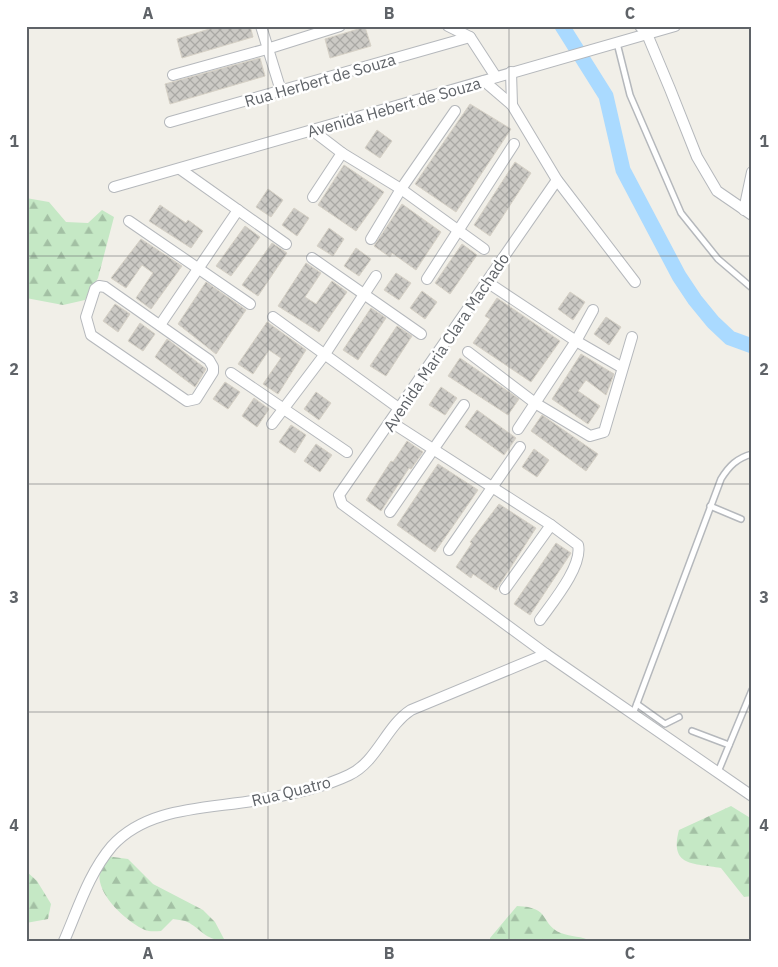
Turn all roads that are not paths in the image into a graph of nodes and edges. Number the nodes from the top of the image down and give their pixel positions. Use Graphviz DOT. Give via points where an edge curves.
graph roads {
  1 [pos="261,26"];
  2 [pos="340,26"];
  3 [pos="448,26"];
  4 [pos="675,26"];
  5 [pos="644,30"];
  6 [pos="470,37"];
  7 [pos="617,43"];
  8 [pos="267,50"];
  9 [pos="511,72"];
  10 [pos="172,75"];
  11 [pos="496,77"];
  12 [pos="484,81"];
  13 [pos="281,91"];
  14 [pos="512,106"];
  15 [pos="455,111"];
  16 [pos="170,122"];
  17 [pos="312,130"];
  18 [pos="514,144"];
  19 [pos="342,153"];
  20 [pos="180,169"];
  21 [pos="752,172"];
  22 [pos="556,180"];
  23 [pos="114,187"];
  24 [pos="401,189"];
  25 [pos="313,198"];
  26 [pos="238,210"];
  27 [pos="748,212"];
  28 [pos="129,221"];
  29 [pos="458,229"];
  30 [pos="371,239"];
  31 [pos="286,244"];
  32 [pos="484,249"];
  33 [pos="312,258"];
  34 [pos="199,267"];
  35 [pos="376,276"];
  36 [pos="426,279"];
  37 [pos="487,282"];
  38 [pos="634,282"];
  39 [pos="752,288"];
  40 [pos="364,294"];
  41 [pos="250,304"];
  42 [pos="593,310"];
  43 [pos="273,317"];
  44 [pos="160,325"];
  45 [pos="421,334"];
  46 [pos="632,337"];
  47 [pos="576,341"];
  48 [pos="468,352"];
  49 [pos="325,354"];
  50 [pos="621,367"];
  51 [pos="231,373"];
  52 [pos="535,403"];
  53 [pos="464,405"];
  54 [pos="400,409"];
  55 [pos="283,410"];
  56 [pos="391,422"];
  57 [pos="272,424"];
  58 [pos="518,429"];
  59 [pos="520,447"];
  60 [pos="434,449"];
  61 [pos="347,452"];
  62 [pos="752,454"];
  63 [pos="494,488"];
  64 [pos="710,506"];
  65 [pos="390,512"];
  66 [pos="741,519"];
  67 [pos="551,525"];
  68 [pos="449,550"];
  69 [pos="505,589"];
  70 [pos="540,620"];
  71 [pos="546,654"];
  72 [pos="752,690"];
  73 [pos="637,704"];
  74 [pos="633,714"];
  75 [pos="679,717"];
  76 [pos="692,732"];
  77 [pos="729,746"];
  78 [pos="718,773"];
  79 [pos="752,796"];
  80 [pos="64,941"];
  1 -- 8 [label="street"];
  2 -- 8 [label="street"];
  3 -- 6 [label="street"];
  4 -- 5 [label="street, Avenida Hebert de Souza"];
  5 -- 7 [label="street, Avenida Hebert de Souza"];
  5 -- 27 [label="street" via="697,157 717,191"];
  6 -- 11 [label="street"];
  6 -- 13 [label="street, Rua Herbert de Souza"];
  7 -- 9 [label="street, Avenida Hebert de Souza"];
  7 -- 39 [label="lane" via="630,95 681,213 718,259"];
  8 -- 10 [label="street"];
  8 -- 13 [label="street"];
  9 -- 11 [label="street, Avenida Hebert de Souza"];
  9 -- 14 [label="street"];
  11 -- 12 [label="street, Avenida Hebert de Souza"];
  12 -- 14 [label="street"];
  12 -- 17 [label="street, Avenida Hebert de Souza"];
  13 -- 16 [label="street, Rua Herbert de Souza"];
  14 -- 22 [label="street"];
  15 -- 24 [label="street"];
  17 -- 19 [label="street"];
  17 -- 20 [label="street, Avenida Hebert de Souza"];
  18 -- 29 [label="street"];
  19 -- 24 [label="street"];
  19 -- 25 [label="street"];
  20 -- 23 [label="street, Avenida Hebert de Souza"];
  20 -- 26 [label="street"];
  21 -- 27 [label="street"];
  22 -- 37 [label="street, Avenida Maria Clara Machado"];
  22 -- 38 [label="street"];
  24 -- 29 [label="street"];
  24 -- 30 [label="street"];
  26 -- 31 [label="street"];
  26 -- 34 [label="street"];
  28 -- 34 [label="street"];
  29 -- 32 [label="street"];
  29 -- 36 [label="street"];
  33 -- 40 [label="street"];
  34 -- 41 [label="street"];
  34 -- 44 [label="street"];
  35 -- 40 [label="street"];
  37 -- 47 [label="street"];
  37 -- 54 [label="street, Avenida Maria Clara Machado"];
  40 -- 45 [label="street"];
  40 -- 49 [label="street"];
  42 -- 47 [label="street"];
  43 -- 49 [label="street"];
  44 -- 44 [label="street" via="100,286 95,289 86,317 92,335 192,402 211,376 213,366"];
  46 -- 50 [label="street"];
  47 -- 50 [label="street"];
  47 -- 52 [label="street"];
  48 -- 52 [label="street"];
  49 -- 54 [label="street"];
  49 -- 55 [label="street"];
  50 -- 52 [label="street" via="604,432 590,436"];
  51 -- 55 [label="street"];
  52 -- 58 [label="street"];
  53 -- 60 [label="street"];
  54 -- 56 [label="street, Avenida Maria Clara Machado"];
  55 -- 57 [label="street"];
  55 -- 61 [label="street"];
  56 -- 60 [label="street"];
  56 -- 71 [label="street, Avenida Maria Clara Machado" via="339,495 342,504"];
  59 -- 63 [label="street"];
  60 -- 63 [label="street"];
  60 -- 65 [label="street"];
  62 -- 64 [label="lane" via="738,459 728,468"];
  63 -- 67 [label="street"];
  63 -- 68 [label="street"];
  64 -- 66 [label="lane"];
  64 -- 73 [label="lane"];
  67 -- 69 [label="street"];
  67 -- 70 [label="street" via="578,545 579,550 573,571"];
  71 -- 74 [label="street"];
  71 -- 80 [label="street, Rua Quatro" via="405,714 395,722 358,770 348,776 314,788 259,800 177,812 151,820 129,832 113,845 96,868"];
  72 -- 77 [label="lane"];
  73 -- 74 [label="lane"];
  73 -- 75 [label="lane" via="665,724"];
  74 -- 78 [label="street"];
  76 -- 77 [label="lane"];
  77 -- 78 [label="lane"];
  78 -- 79 [label="street"];
}
